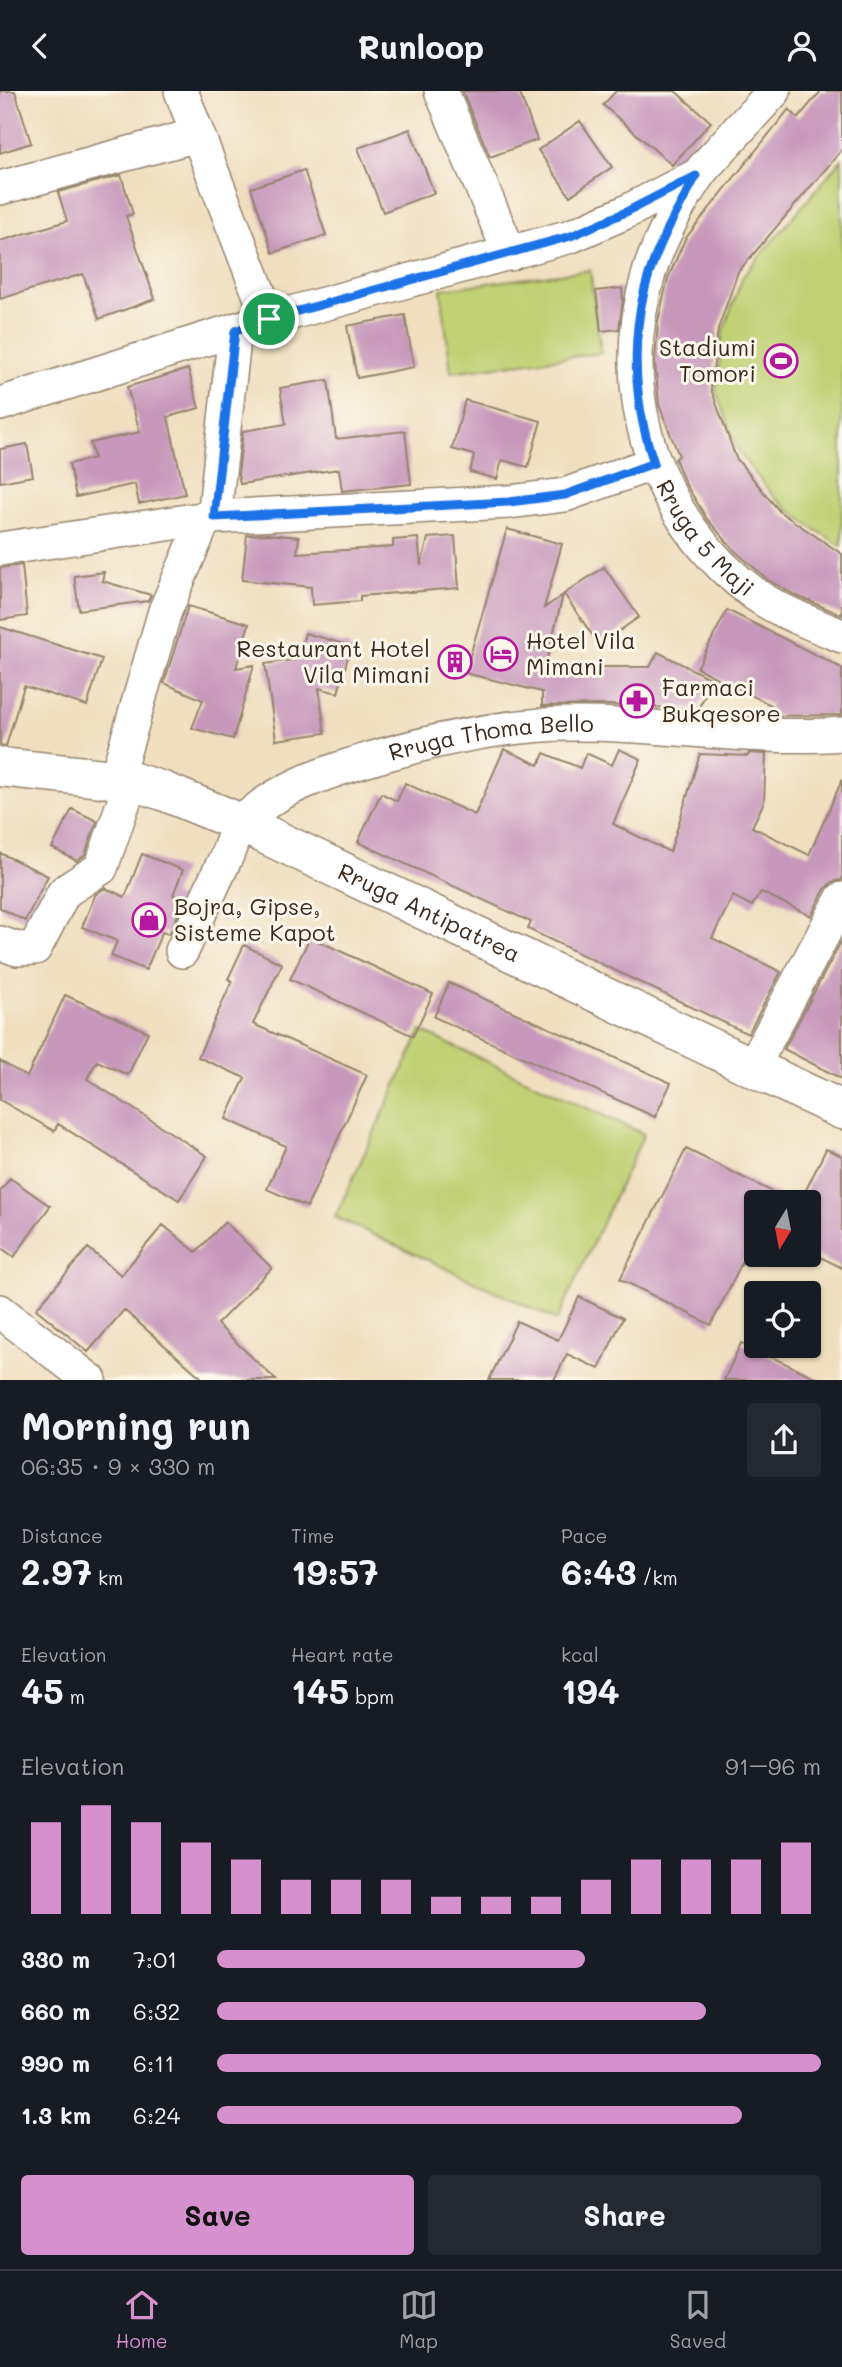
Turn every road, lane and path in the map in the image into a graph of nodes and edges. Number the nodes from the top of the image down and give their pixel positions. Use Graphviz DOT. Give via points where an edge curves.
graph roads {
  1 [pos="181,91"];
  2 [pos="441,91"];
  3 [pos="774,91"];
  4 [pos="197,135"];
  5 [pos="696,176"];
  6 [pos="0,188"];
  7 [pos="510,254"];
  8 [pos="269,319"];
  9 [pos="235,331"];
  10 [pos="0,404"];
  11 [pos="654,463"];
  12 [pos="210,518"];
  13 [pos="0,549"];
  14 [pos="842,636"];
  15 [pos="842,734"];
  16 [pos="0,767"];
  17 [pos="124,780"];
  18 [pos="241,823"];
  19 [pos="842,899"];
  20 [pos="0,943"];
  21 [pos="182,951"];
  22 [pos="752,1068"];
  23 [pos="842,1110"];
  24 [pos="0,1311"];
  25 [pos="90,1380"];
  1 -- 4 [label="street"];
  2 -- 7 [label="street"];
  3 -- 5 [label="street, Rruga 5 Maji"];
  4 -- 6 [label="street"];
  4 -- 8 [label="street"];
  5 -- 7 [label="street" via="571,236"];
  5 -- 11 [label="street, Rruga 5 Maji" via="659,246 640,314 635,352 637,394"];
  7 -- 8 [label="street"];
  8 -- 9 [label="street"];
  9 -- 10 [label="street"];
  9 -- 12 [label="street"];
  11 -- 12 [label="street" via="565,495 509,502"];
  11 -- 14 [label="street, Rruga 5 Maji" via="676,509 723,569 758,596"];
  12 -- 13 [label="street"];
  12 -- 17 [label="street" via="165,611"];
  15 -- 18 [label="street, Rruga Thoma Bello" via="572,724 507,729 327,773 297,785"];
  16 -- 17 [label="main road, Rruga Antipatrea"];
  17 -- 18 [label="main road, Rruga Antipatrea"];
  17 -- 20 [label="street" via="101,868 64,892 36,948 17,950"];
  18 -- 21 [label="street"];
  18 -- 22 [label="main road, Rruga Antipatrea"];
  19 -- 22 [label="street"];
  22 -- 23 [label="main road, Rruga Antipatrea"];
  24 -- 25 [label="street"];
}
